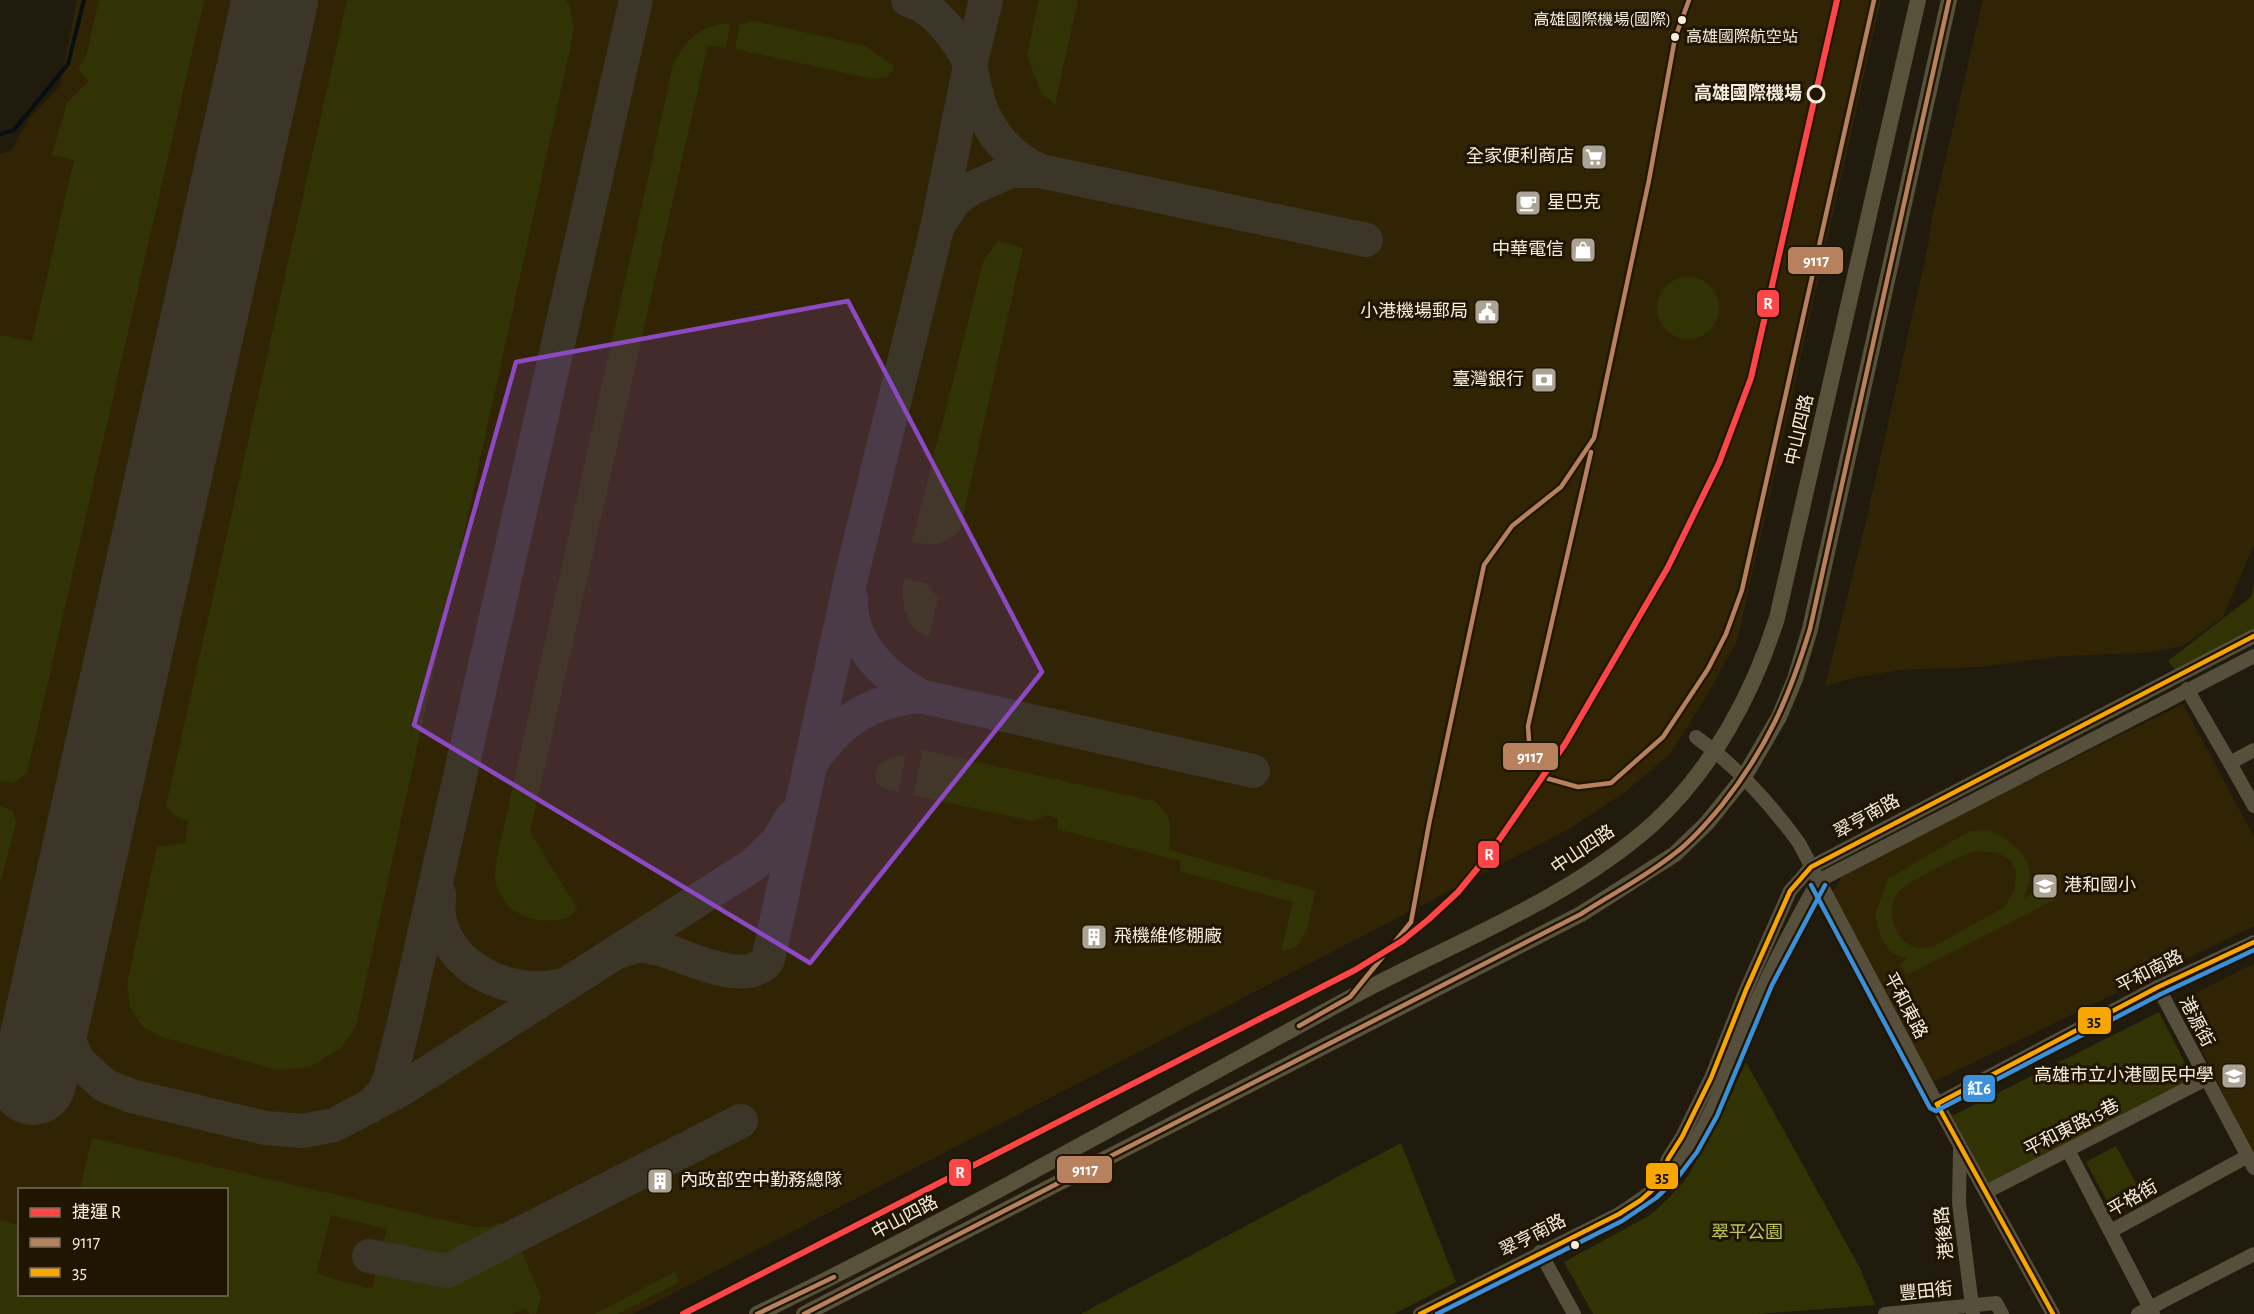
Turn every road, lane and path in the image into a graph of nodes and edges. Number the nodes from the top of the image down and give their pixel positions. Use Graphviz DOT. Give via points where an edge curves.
graph roads {
  1 [pos="1918,0"];
  2 [pos="1949,0"];
  3 [pos="2254,636"];
  4 [pos="2254,656"];
  5 [pos="2187,689"];
  6 [pos="1696,737"];
  7 [pos="2254,750"];
  8 [pos="1715,751"];
  9 [pos="2230,763"];
  10 [pos="1744,777"];
  11 [pos="2254,806"];
  12 [pos="1811,867"];
  13 [pos="1818,881"];
  14 [pos="2254,942"];
  15 [pos="2158,987"];
  16 [pos="2206,1079"];
  17 [pos="1937,1104"];
  18 [pos="1960,1147"];
  19 [pos="2068,1150"];
  20 [pos="2251,1162"];
  21 [pos="1659,1184"];
  22 [pos="1986,1192"];
  23 [pos="2111,1231"];
  24 [pos="1540,1252"];
  25 [pos="2254,1254"];
  26 [pos="1972,1310"];
  27 [pos="2147,1312"];
  28 [pos="757,1314"];
  29 [pos="804,1314"];
  30 [pos="1420,1314"];
  31 [pos="1574,1314"];
  32 [pos="1885,1314"];
  33 [pos="2002,1314"];
  34 [pos="2053,1314"];
  1 -- 8 [label="main road, 中山四路" via="1777,618 1747,697"];
  2 -- 10 [label="main road" via="1810,629 1779,717"];
  3 -- 12 [label="street, 翠亨南路"];
  4 -- 5 [label="street, 翠亨南路"];
  5 -- 9 [label="street"];
  5 -- 13 [label="street, 翠亨南路"];
  6 -- 8 [label="street, 平和東路"];
  7 -- 9 [label="street"];
  8 -- 10 [label="street, 平和東路"];
  8 -- 28 [label="main road, 中山四路" via="1656,821 1622,849 1548,897 1350,997 869,1260"];
  9 -- 11 [label="street"];
  10 -- 12 [label="street, 平和東路" via="1789,830"];
  10 -- 29 [label="main road" via="1707,823 1675,854 1581,914"];
  12 -- 13 [label="street, 平和東路"];
  12 -- 21 [label="street, 翠亨南路" via="1790,891 1711,1078"];
  13 -- 17 [label="street, 平和東路"];
  13 -- 21 [label="street, 翠亨南路" via="1787,937 1699,1131 1678,1166"];
  14 -- 15 [label="street, 平和南路"];
  15 -- 16 [label="street, 港源街"];
  15 -- 17 [label="street, 平和南路"];
  16 -- 19 [label="street, 平和東路15巷"];
  16 -- 20 [label="street, 港源街"];
  17 -- 18 [label="street, 平和東路"];
  18 -- 22 [label="street, 平和東路"];
  18 -- 26 [label="street, 港後路" via="1959,1203"];
  19 -- 22 [label="street, 平和東路15巷"];
  19 -- 23 [label="street"];
  20 -- 23 [label="street, 平格街"];
  21 -- 24 [label="street, 翠亨南路" via="1619,1214"];
  22 -- 34 [label="street, 平和東路"];
  23 -- 27 [label="street, 平格街"];
  24 -- 30 [label="street, 翠亨南路"];
  24 -- 31 [label="street"];
  25 -- 27 [label="street, 平格街"];
  26 -- 32 [label="street, 豐田街"];
  26 -- 33 [label="street, 豐田街" via="1996,1303"];
}
